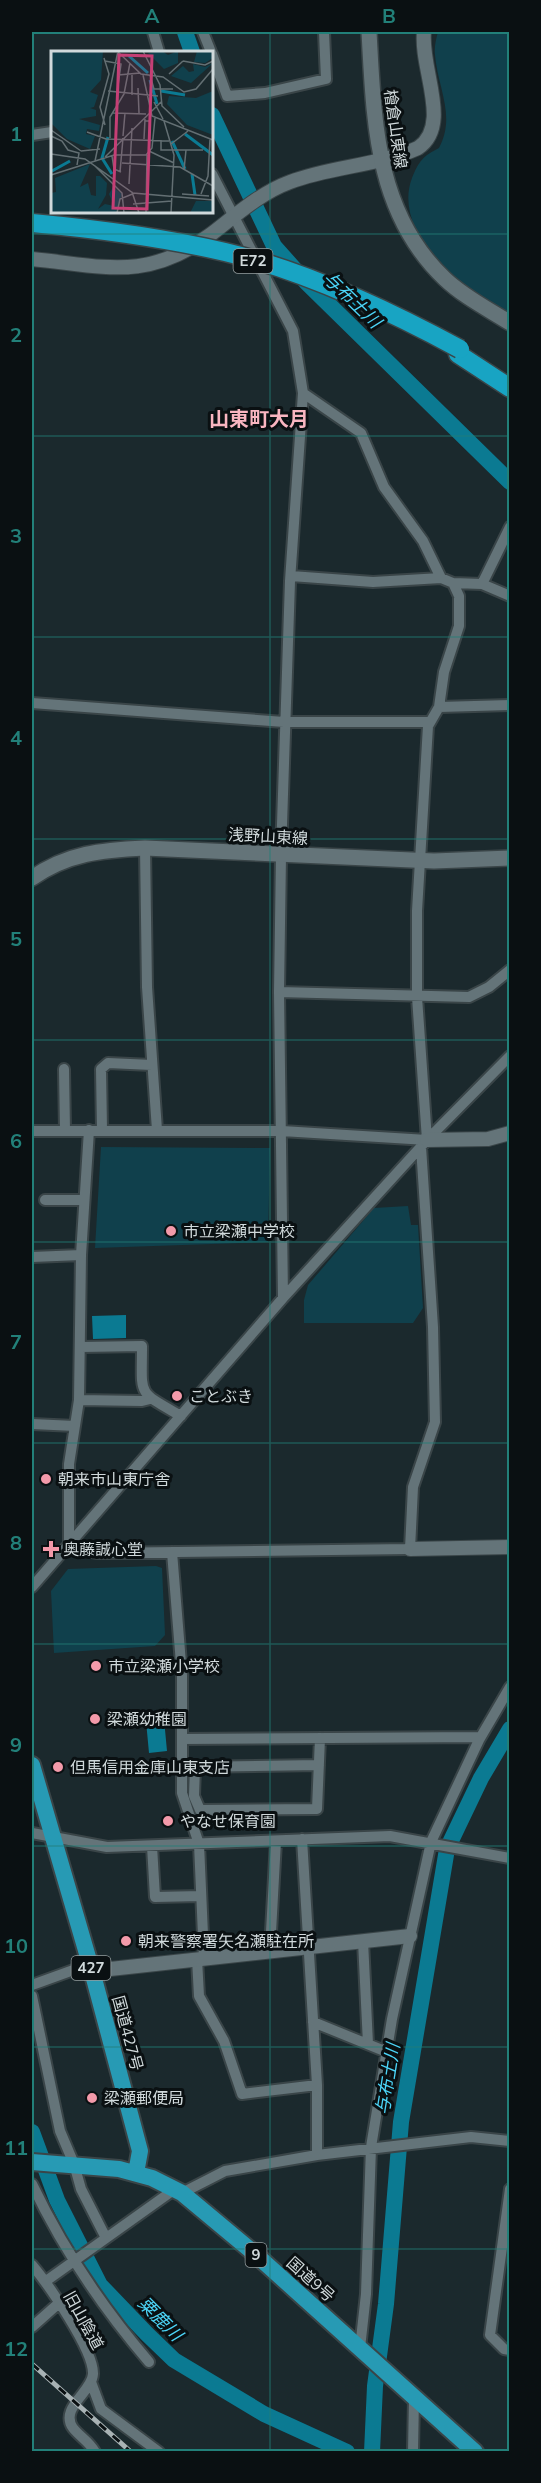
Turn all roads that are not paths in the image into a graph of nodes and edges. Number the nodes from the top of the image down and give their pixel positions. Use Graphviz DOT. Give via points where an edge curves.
graph roads {
  1 [pos="153,32"];
  2 [pos="203,32"];
  3 [pos="324,32"];
  4 [pos="369,32"];
  5 [pos="424,32"];
  6 [pos="159,51"];
  7 [pos="210,51"];
  8 [pos="215,78"];
  9 [pos="51,132"];
  10 [pos="32,135"];
  11 [pos="380,159"];
  12 [pos="213,176"];
  13 [pos="238,215"];
  14 [pos="32,223"];
  15 [pos="32,231"];
  16 [pos="32,259"];
  17 [pos="510,323"];
  18 [pos="459,352"];
  19 [pos="510,381"];
  20 [pos="510,388"];
  21 [pos="303,393"];
  22 [pos="510,527"];
  23 [pos="291,576"];
  24 [pos="441,578"];
  25 [pos="453,583"];
  26 [pos="482,584"];
  27 [pos="510,596"];
  28 [pos="32,703"];
  29 [pos="510,705"];
  30 [pos="439,707"];
  31 [pos="284,722"];
  32 [pos="429,722"];
  33 [pos="145,848"];
  34 [pos="281,855"];
  35 [pos="510,858"];
  36 [pos="421,860"];
  37 [pos="32,878"];
  38 [pos="510,970"];
  39 [pos="279,992"];
  40 [pos="417,998"];
  41 [pos="510,1056"];
  42 [pos="152,1065"];
  43 [pos="64,1068"];
  44 [pos="510,1068"];
  45 [pos="496,1070"];
  46 [pos="89,1130"];
  47 [pos="102,1130"];
  48 [pos="157,1130"];
  49 [pos="32,1131"];
  50 [pos="65,1131"];
  51 [pos="282,1131"];
  52 [pos="510,1133"];
  53 [pos="424,1143"];
  54 [pos="45,1200"];
  55 [pos="84,1200"];
  56 [pos="81,1256"];
  57 [pos="32,1257"];
  58 [pos="283,1298"];
  59 [pos="81,1347"];
  60 [pos="150,1399"];
  61 [pos="78,1400"];
  62 [pos="181,1416"];
  63 [pos="32,1424"];
  64 [pos="75,1426"];
  65 [pos="69,1541"];
  66 [pos="510,1546"];
  67 [pos="410,1549"];
  68 [pos="172,1552"];
  69 [pos="32,1587"];
  70 [pos="510,1687"];
  71 [pos="480,1737"];
  72 [pos="320,1738"];
  73 [pos="182,1739"];
  74 [pos="32,1765"];
  75 [pos="319,1765"];
  76 [pos="182,1767"];
  77 [pos="195,1767"];
  78 [pos="32,1833"];
  79 [pos="53,1837"];
  80 [pos="302,1839"];
  81 [pos="276,1841"];
  82 [pos="433,1843"];
  83 [pos="199,1844"];
  84 [pos="152,1846"];
  85 [pos="510,1858"];
  86 [pos="201,1896"];
  87 [pos="410,1936"];
  88 [pos="363,1941"];
  89 [pos="308,1946"];
  90 [pos="270,1950"];
  91 [pos="200,1959"];
  92 [pos="91,1967"];
  93 [pos="32,1985"];
  94 [pos="32,1996"];
  95 [pos="313,2022"];
  96 [pos="368,2044"];
  97 [pos="387,2052"];
  98 [pos="317,2085"];
  99 [pos="510,2141"];
  100 [pos="373,2147"];
  101 [pos="317,2155"];
  102 [pos="32,2162"];
  103 [pos="72,2164"];
  104 [pos="136,2173"];
  105 [pos="32,2184"];
  106 [pos="510,2189"];
  107 [pos="179,2191"];
  108 [pos="106,2238"];
  109 [pos="74,2260"];
  110 [pos="32,2265"];
  111 [pos="44,2280"];
  112 [pos="32,2282"];
  113 [pos="59,2303"];
  114 [pos="32,2327"];
  115 [pos="362,2350"];
  116 [pos="510,2350"];
  117 [pos="149,2362"];
  118 [pos="91,2382"];
  119 [pos="411,2394"];
  120 [pos="95,2451"];
  121 [pos="159,2451"];
  122 [pos="414,2451"];
  123 [pos="475,2451"];
  1 -- 6 [label="street"];
  2 -- 7 [label="street"];
  3 -- 8 [label="street" via="326,79 265,93 227,96"];
  4 -- 11 [label="main road, 檜倉山東線"];
  5 -- 11 [label="street" via="424,61 435,116 433,131 417,148"];
  9 -- 10 [label="street"];
  11 -- 13 [label="street" via="320,172 277,188"];
  11 -- 17 [label="main road, 檜倉山東線" via="392,200 423,254 459,291"];
  12 -- 13 [label="street"];
  13 -- 16 [label="street" via="191,249 150,265 109,268"];
  13 -- 21 [label="street" via="293,331"];
  14 -- 18 [label="highway, E72, bridge" via="115,231 228,252 358,299 412,323"];
  15 -- 18 [label="highway, E72" via="137,242 226,262 332,297"];
  18 -- 19 [label="highway, E72"];
  18 -- 20 [label="highway, E72"];
  21 -- 23 [label="street"];
  21 -- 24 [label="street" via="361,433 384,487 423,542"];
  22 -- 26 [label="street"];
  23 -- 24 [label="street" via="373,582"];
  23 -- 31 [label="street"];
  24 -- 25 [label="street"];
  25 -- 26 [label="street"];
  25 -- 30 [label="street" via="459,596 459,626 444,672"];
  26 -- 27 [label="street"];
  28 -- 31 [label="street"];
  29 -- 30 [label="street"];
  30 -- 32 [label="street"];
  31 -- 32 [label="street"];
  31 -- 34 [label="street"];
  32 -- 36 [label="street"];
  33 -- 34 [label="main road, 浅野山東線"];
  33 -- 37 [label="main road, 浅野山東線" via="80,855"];
  33 -- 42 [label="street"];
  34 -- 36 [label="main road, 浅野山東線"];
  34 -- 39 [label="street"];
  35 -- 36 [label="main road, 浅野山東線"];
  36 -- 40 [label="street"];
  38 -- 40 [label="street" via="469,997"];
  39 -- 40 [label="street"];
  39 -- 51 [label="street"];
  40 -- 53 [label="street"];
  41 -- 45 [label="street"];
  42 -- 47 [label="street" via="108,1063 101,1069"];
  42 -- 48 [label="street"];
  43 -- 50 [label="street"];
  44 -- 45 [label="street"];
  45 -- 53 [label="street"];
  46 -- 47 [label="street"];
  46 -- 50 [label="street"];
  46 -- 55 [label="street"];
  47 -- 48 [label="street"];
  48 -- 51 [label="street"];
  49 -- 50 [label="street"];
  51 -- 53 [label="street"];
  51 -- 58 [label="street"];
  52 -- 53 [label="street" via="488,1139"];
  53 -- 58 [label="street"];
  53 -- 67 [label="street" via="435,1422 413,1487"];
  54 -- 55 [label="street"];
  55 -- 56 [label="street"];
  56 -- 57 [label="street"];
  56 -- 59 [label="street"];
  58 -- 62 [label="street"];
  59 -- 60 [label="street" via="142,1346 142,1388"];
  59 -- 61 [label="street"];
  60 -- 61 [label="street"];
  60 -- 62 [label="street"];
  61 -- 64 [label="street"];
  62 -- 65 [label="street"];
  63 -- 64 [label="street"];
  64 -- 65 [label="street" via="69,1464"];
  65 -- 68 [label="street" via="94,1553"];
  65 -- 69 [label="street"];
  66 -- 67 [label="street"];
  67 -- 68 [label="street"];
  68 -- 73 [label="street" via="182,1676"];
  70 -- 71 [label="street"];
  71 -- 72 [label="street"];
  71 -- 82 [label="street"];
  72 -- 73 [label="street"];
  72 -- 75 [label="street"];
  73 -- 76 [label="street"];
  74 -- 79 [label="highway, 国道427号 / 427"];
  75 -- 77 [label="street"];
  75 -- 77 [label="street" via="317,1809 200,1810 194,1796"];
  76 -- 77 [label="street"];
  76 -- 83 [label="street" via="182,1793"];
  78 -- 79 [label="street"];
  79 -- 84 [label="street" via="107,1847"];
  79 -- 92 [label="highway, 国道427号 / 427"];
  80 -- 81 [label="street"];
  80 -- 82 [label="street" via="390,1836"];
  80 -- 89 [label="street"];
  81 -- 83 [label="street"];
  81 -- 90 [label="street"];
  82 -- 85 [label="street"];
  82 -- 87 [label="street"];
  83 -- 84 [label="street"];
  83 -- 86 [label="street"];
  84 -- 86 [label="street" via="155,1897"];
  86 -- 91 [label="street"];
  87 -- 88 [label="street"];
  87 -- 97 [label="street"];
  88 -- 89 [label="street"];
  88 -- 96 [label="street"];
  89 -- 90 [label="street"];
  89 -- 95 [label="street"];
  90 -- 91 [label="street"];
  91 -- 92 [label="street"];
  91 -- 98 [label="street" via="200,1996 224,2041 242,2094"];
  92 -- 93 [label="street"];
  92 -- 104 [label="highway, 国道427号 / 427" via="140,2151"];
  94 -- 103 [label="street" via="60,2132"];
  95 -- 96 [label="street"];
  95 -- 98 [label="street"];
  96 -- 97 [label="street"];
  97 -- 100 [label="street"];
  98 -- 101 [label="street"];
  99 -- 100 [label="street" via="471,2137"];
  100 -- 101 [label="street"];
  100 -- 115 [label="street"];
  101 -- 107 [label="street" via="225,2171"];
  102 -- 103 [label="highway, 国道9号 / 9"];
  103 -- 104 [label="highway, 国道9号 / 9"];
  103 -- 108 [label="street"];
  104 -- 107 [label="highway, 国道9号 / 9"];
  105 -- 109 [label="street"];
  106 -- 116 [label="street" via="490,2335"];
  107 -- 108 [label="street"];
  107 -- 115 [label="highway, 国道9号 / 9"];
  108 -- 109 [label="street"];
  109 -- 111 [label="street"];
  109 -- 117 [label="street"];
  110 -- 111 [label="street, 旧山陰道"];
  111 -- 112 [label="street"];
  111 -- 113 [label="street, 旧山陰道"];
  113 -- 114 [label="street"];
  113 -- 118 [label="street, 旧山陰道" via="87,2349 93,2373"];
  115 -- 119 [label="highway, 国道9号 / 9"];
  118 -- 120 [label="street" via="71,2410 70,2419 72,2427"];
  118 -- 121 [label="street, 旧山陰道" via="101,2409"];
  119 -- 122 [label="street"];
  119 -- 123 [label="highway, 国道9号 / 9"];
}
